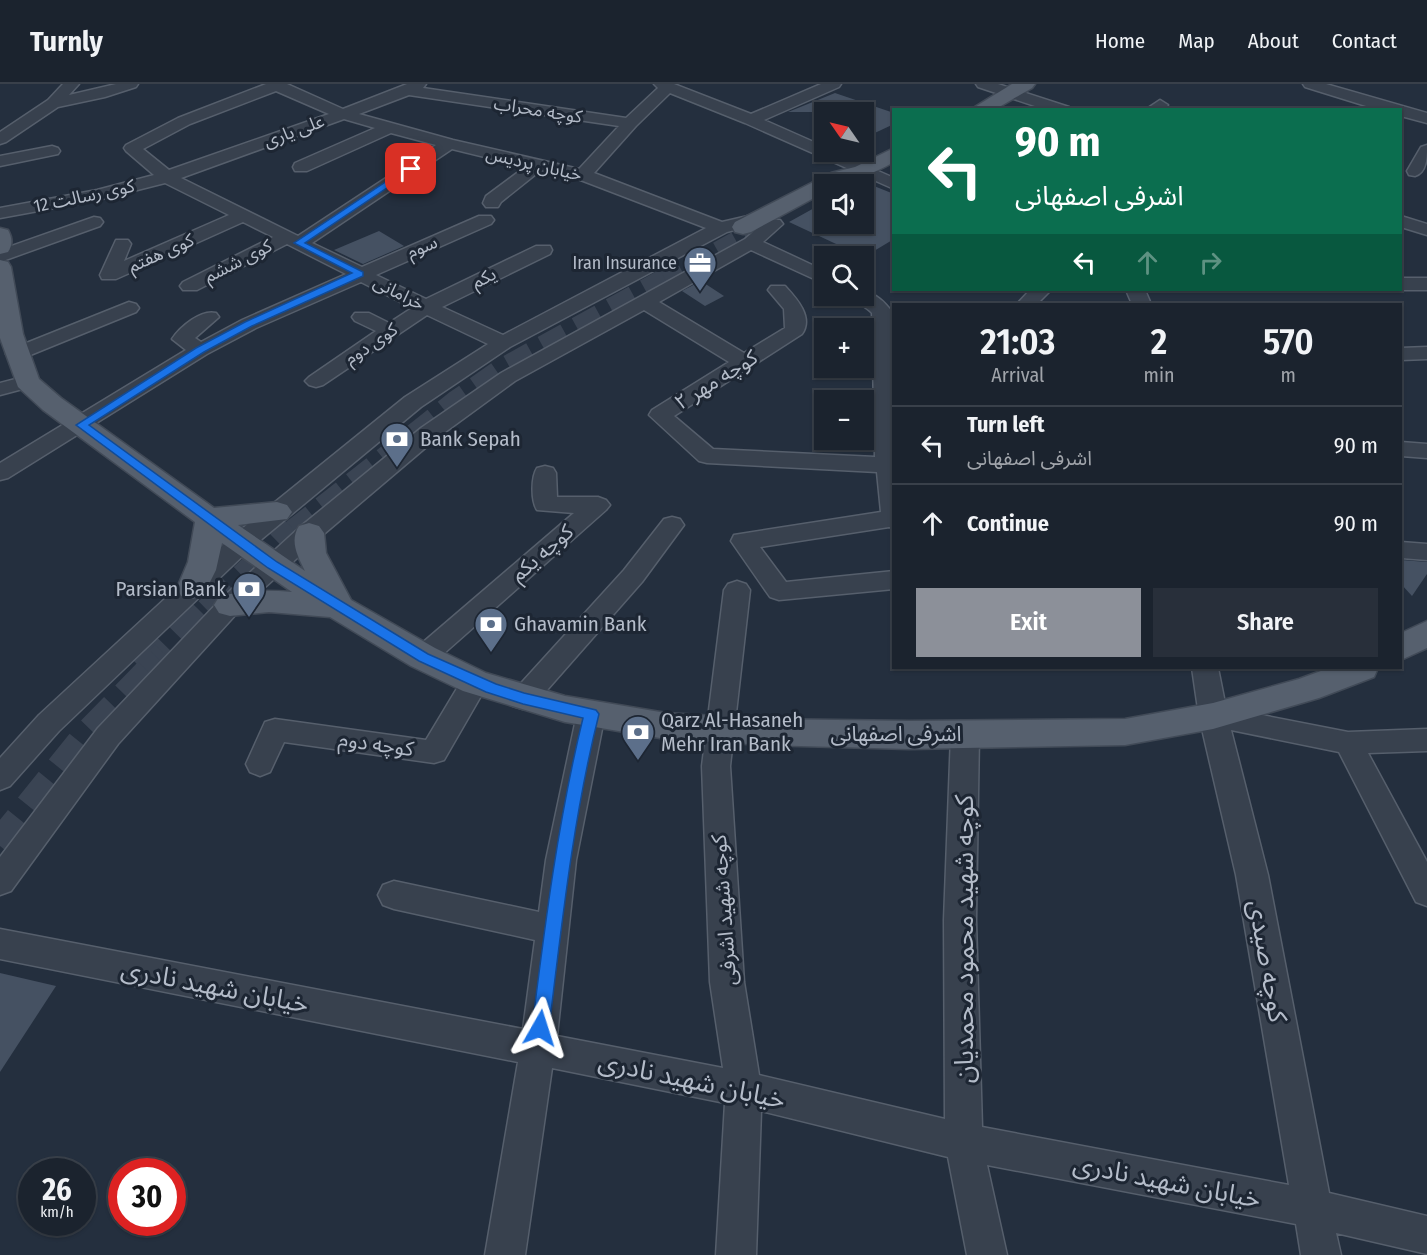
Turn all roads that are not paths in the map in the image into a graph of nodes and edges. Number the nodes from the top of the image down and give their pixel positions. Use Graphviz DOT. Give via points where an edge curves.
graph roads {
  1 [pos="72,84"];
  2 [pos="130,84"];
  3 [pos="277,84"];
  4 [pos="643,84"];
  5 [pos="700,84"];
  6 [pos="834,84"];
  7 [pos="983,84"];
  8 [pos="1310,84"];
  9 [pos="1359,84"];
  10 [pos="414,87"];
  11 [pos="670,87"];
  12 [pos="1019,88"];
  13 [pos="358,90"];
  14 [pos="1347,95"];
  15 [pos="383,100"];
  16 [pos="53,103"];
  17 [pos="1361,105"];
  18 [pos="982,108"];
  19 [pos="1060,108"];
  20 [pos="1384,108"];
  21 [pos="1402,111"];
  22 [pos="342,114"];
  23 [pos="1427,118"];
  24 [pos="751,120"];
  25 [pos="630,123"];
  26 [pos="389,128"];
  27 [pos="0,139"];
  28 [pos="449,144"];
  29 [pos="1427,150"];
  30 [pos="52,151"];
  31 [pos="892,155"];
  32 [pos="0,161"];
  33 [pos="538,165"];
  34 [pos="301,167"];
  35 [pos="1416,171"];
  36 [pos="848,174"];
  37 [pos="862,174"];
  38 [pos="584,175"];
  39 [pos="167,177"];
  40 [pos="874,181"];
  41 [pos="892,184"];
  42 [pos="814,192"];
  43 [pos="632,194"];
  44 [pos="814,202"];
  45 [pos="614,203"];
  46 [pos="0,213"];
  47 [pos="244,215"];
  48 [pos="94,222"];
  49 [pos="721,228"];
  50 [pos="757,229"];
  51 [pos="0,235"];
  52 [pos="293,240"];
  53 [pos="122,244"];
  54 [pos="0,247"];
  55 [pos="543,249"];
  56 [pos="0,256"];
  57 [pos="0,267"];
  58 [pos="814,270"];
  59 [pos="360,274"];
  60 [pos="1402,284"];
  61 [pos="1427,284"];
  62 [pos="190,286"];
  63 [pos="778,290"];
  64 [pos="1040,291"];
  65 [pos="644,301"];
  66 [pos="874,303"];
  67 [pos="1027,303"];
  68 [pos="426,307"];
  69 [pos="129,308"];
  70 [pos="209,317"];
  71 [pos="362,317"];
  72 [pos="391,331"];
  73 [pos="503,343"];
  74 [pos="200,350"];
  75 [pos="1427,353"];
  76 [pos="16,354"];
  77 [pos="1402,354"];
  78 [pos="743,362"];
  79 [pos="316,381"];
  80 [pos="27,382"];
  81 [pos="0,389"];
  82 [pos="889,413"];
  83 [pos="81,425"];
  84 [pos="1402,449"];
  85 [pos="1427,450"];
  86 [pos="888,465"];
  87 [pos="0,473"];
  88 [pos="545,473"];
  89 [pos="892,500"];
  90 [pos="277,512"];
  91 [pos="210,518"];
  92 [pos="892,518"];
  93 [pos="672,525"];
  94 [pos="309,533"];
  95 [pos="242,542"];
  96 [pos="1402,550"];
  97 [pos="1427,552"];
  98 [pos="273,565"];
  99 [pos="892,580"];
  100 [pos="192,588"];
  101 [pos="737,590"];
  102 [pos="230,605"];
  103 [pos="338,607"];
  104 [pos="1427,633"];
  105 [pos="1402,647"];
  106 [pos="423,657"];
  107 [pos="1205,669"];
  108 [pos="1359,669"];
  109 [pos="475,682"];
  110 [pos="523,699"];
  111 [pos="591,714"];
  112 [pos="1213,716"];
  113 [pos="719,730"];
  114 [pos="965,735"];
  115 [pos="1427,740"];
  116 [pos="1348,743"];
  117 [pos="260,764"];
  118 [pos="0,778"];
  119 [pos="0,881"];
  120 [pos="1427,892"];
  121 [pos="394,895"];
  122 [pos="551,929"];
  123 [pos="0,944"];
  124 [pos="538,1048"];
  125 [pos="744,1089"];
  126 [pos="964,1142"];
  127 [pos="1312,1209"];
  128 [pos="1427,1235"];
  129 [pos="505,1255"];
  130 [pos="736,1255"];
  131 [pos="987,1255"];
  132 [pos="1321,1255"];
  1 -- 16 [label="street"];
  2 -- 16 [label="street"];
  3 -- 22 [label="street, خیابان پردیس"];
  3 -- 39 [label="street, خرامانی" via="184,121 132,148"];
  4 -- 11 [label="street"];
  5 -- 11 [label="street"];
  6 -- 24 [label="street"];
  7 -- 12 [label="street"];
  8 -- 14 [label="street"];
  9 -- 14 [label="street"];
  10 -- 15 [label="street, علی یاری"];
  10 -- 25 [label="street, کوچه محراب"];
  11 -- 24 [label="street"];
  11 -- 25 [label="street"];
  12 -- 18 [label="main road"];
  12 -- 19 [label="street"];
  13 -- 15 [label="street"];
  14 -- 17 [label="street"];
  15 -- 22 [label="street, علی یاری"];
  16 -- 27 [label="street"];
  17 -- 20 [label="street"];
  21 -- 23 [label="street"];
  22 -- 26 [label="street, خیابان پردیس"];
  22 -- 39 [label="street, علی یاری"];
  24 -- 36 [label="street"];
  25 -- 38 [label="street"];
  26 -- 28 [label="street, خیابان پردیس"];
  26 -- 34 [label="street"];
  28 -- 33 [label="street, خیابان پردیس"];
  28 -- 52 [label="street, کوی ششم"];
  29 -- 35 [label="street"];
  30 -- 32 [label="street"];
  31 -- 37 [label="main road"];
  33 -- 38 [label="street, خیابان پردیس"];
  33 -- 59 [label="street, سوم" via="492,200 489,212"];
  38 -- 43 [label="street, خیابان پردیس"];
  39 -- 46 [label="street, کوی رسالت 12" via="98,195"];
  39 -- 47 [label="street, خرامانی"];
  40 -- 41 [label="street"];
  42 -- 50 [label="main road"];
  43 -- 45 [label="street"];
  43 -- 49 [label="street, خیابان پردیس"];
  44 -- 50 [label="main road"];
  47 -- 52 [label="street, خرامانی"];
  47 -- 53 [label="street, کوی هفتم" via="109,275"];
  48 -- 56 [label="street"];
  49 -- 50 [label="street"];
  49 -- 73 [label="street"];
  50 -- 58 [label="street"];
  50 -- 65 [label="street"];
  51 -- 54 [label="main road"];
  52 -- 59 [label="street, خرامانی"];
  52 -- 62 [label="street, کوی ششم"];
  55 -- 68 [label="street, یکم"];
  57 -- 76 [label="main road"];
  59 -- 68 [label="street, خرامانی"];
  59 -- 74 [label="street, سوم"];
  60 -- 61 [label="street"];
  63 -- 78 [label="street, کوچه مهر ۲" via="794,308 795,330"];
  64 -- 67 [label="street"];
  65 -- 78 [label="street"];
  65 -- 94 [label="street" via="508,377 429,433"];
  66 -- 82 [label="street" via="882,312"];
  68 -- 72 [label="street, کوی دوم"];
  68 -- 73 [label="street, خرامانی"];
  69 -- 76 [label="street"];
  70 -- 74 [label="street" via="182,339"];
  71 -- 72 [label="street"];
  72 -- 79 [label="street, کوی دوم"];
  73 -- 90 [label="street" via="413,402"];
  74 -- 83 [label="street, سوم"];
  75 -- 77 [label="street"];
  76 -- 80 [label="main road"];
  78 -- 86 [label="street, کوچه مهر ۲" via="660,415 707,456"];
  80 -- 81 [label="street"];
  80 -- 83 [label="main road, اشرفی اصفهانی"];
  82 -- 86 [label="street"];
  83 -- 87 [label="street, سوم"];
  83 -- 91 [label="main road, اشرفی اصفهانی"];
  84 -- 85 [label="street"];
  86 -- 89 [label="street"];
  88 -- 106 [label="street, کوچه یکم" via="545,505 598,505"];
  90 -- 91 [label="main road"];
  90 -- 94 [label="street" via="275,527 279,535"];
  90 -- 95 [label="street"];
  91 -- 95 [label="main road, اشرفی اصفهانی"];
  91 -- 100 [label="main road" via="204,566"];
  92 -- 99 [label="street" via="743,541 779,591"];
  93 -- 110 [label="street" via="633,576"];
  94 -- 98 [label="street"];
  94 -- 103 [label="main road" via="311,553"];
  95 -- 98 [label="main road, اشرفی اصفهانی"];
  95 -- 100 [label="street"];
  96 -- 97 [label="street"];
  98 -- 102 [label="street"];
  98 -- 103 [label="main road, اشرفی اصفهانی"];
  100 -- 102 [label="street" via="225,588 230,591"];
  100 -- 118 [label="street" via="49,723"];
  101 -- 113 [label="street, کوچه شهید اشرفی"];
  102 -- 103 [label="main road" via="269,601"];
  102 -- 119 [label="street" via="108,736"];
  103 -- 106 [label="main road, اشرفی اصفهانی"];
  104 -- 105 [label="main road"];
  106 -- 109 [label="main road, اشرفی اصفهانی"];
  107 -- 112 [label="street, کوچه صیدی"];
  108 -- 112 [label="main road, اشرفی اصفهانی" via="1308,689"];
  109 -- 110 [label="main road, اشرفی اصفهانی"];
  109 -- 117 [label="street, کوچه دوم" via="434,752 275,730"];
  110 -- 111 [label="main road, اشرفی اصفهانی"];
  111 -- 113 [label="main road, اشرفی اصفهانی"];
  111 -- 122 [label="street" via="569,815"];
  112 -- 114 [label="main road, اشرفی اصفهانی" via="1125,732"];
  112 -- 116 [label="street"];
  112 -- 127 [label="street, کوچه صیدی" via="1252,875"];
  113 -- 114 [label="main road, اشرفی اصفهانی"];
  113 -- 125 [label="street, کوچه شهید اشرفی" via="716,766 727,982"];
  114 -- 126 [label="street, کوچه شهید محمود محمدیان" via="960,920"];
  115 -- 116 [label="street"];
  116 -- 120 [label="street"];
  121 -- 122 [label="street"];
  122 -- 124 [label="street"];
  123 -- 124 [label="street, خیابان شهید نادری"];
  124 -- 125 [label="street, خیابان شهید نادری"];
  124 -- 129 [label="street"];
  125 -- 126 [label="street, خیابان شهید نادری"];
  125 -- 130 [label="street, کوچه شهید اشرفی"];
  126 -- 127 [label="street, خیابان شهید نادری"];
  126 -- 131 [label="street, کوچه شهید محمود محمدیان"];
  127 -- 128 [label="street, خیابان شهید نادری"];
  127 -- 132 [label="street, کوچه صیدی"];
}
